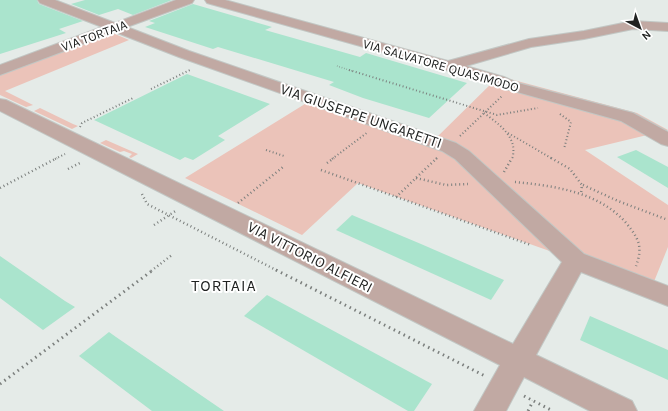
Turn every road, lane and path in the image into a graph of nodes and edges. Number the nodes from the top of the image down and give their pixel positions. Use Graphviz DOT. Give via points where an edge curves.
graph roads {
  1 [pos="44,0"];
  2 [pos="188,0"];
  3 [pos="210,0"];
  4 [pos="668,27"];
  5 [pos="114,28"];
  6 [pos="448,65"];
  7 [pos="337,66"];
  8 [pos="193,68"];
  9 [pos="0,70"];
  10 [pos="512,86"];
  11 [pos="151,89"];
  12 [pos="133,98"];
  13 [pos="19,108"];
  14 [pos="541,108"];
  15 [pos="485,112"];
  16 [pos="557,112"];
  17 [pos="80,127"];
  18 [pos="370,131"];
  19 [pos="508,133"];
  20 [pos="458,138"];
  21 [pos="668,140"];
  22 [pos="564,149"];
  23 [pos="59,150"];
  24 [pos="72,150"];
  25 [pos="266,150"];
  26 [pos="442,153"];
  27 [pos="65,154"];
  28 [pos="71,156"];
  29 [pos="284,156"];
  30 [pos="76,159"];
  31 [pos="82,162"];
  32 [pos="326,163"];
  33 [pos="89,166"];
  34 [pos="283,167"];
  35 [pos="68,169"];
  36 [pos="320,170"];
  37 [pos="502,174"];
  38 [pos="416,178"];
  39 [pos="510,181"];
  40 [pos="472,183"];
  41 [pos="582,185"];
  42 [pos="0,188"];
  43 [pos="141,193"];
  44 [pos="581,194"];
  45 [pos="396,197"];
  46 [pos="233,208"];
  47 [pos="668,220"];
  48 [pos="533,245"];
  49 [pos="172,255"];
  50 [pos="575,260"];
  51 [pos="634,270"];
  52 [pos="668,296"];
  53 [pos="512,373"];
  54 [pos="0,384"];
  55 [pos="533,401"];
  56 [pos="490,411"];
  57 [pos="528,411"];
  58 [pos="554,411"];
  59 [pos="621,411"];
  1 -- 5 [label="street, VIA GIUSEPPE UNGARETTI"];
  2 -- 5 [label="street, VIA TORTAIA"];
  3 -- 6 [label="street, VIA SALVATORE QUASIMODO"];
  4 -- 6 [label="street" via="633,24 584,35 529,43"];
  5 -- 9 [label="street, VIA TORTAIA"];
  5 -- 50 [label="street, VIA GIUSEPPE UNGARETTI" via="163,50 449,147 462,155"];
  6 -- 10 [label="street, VIA SALVATORE QUASIMODO"];
  7 -- 15 [label="path"];
  8 -- 11 [label="path"];
  10 -- 15 [label="path"];
  10 -- 21 [label="street, VIA SALVATORE QUASIMODO" via="627,117"];
  12 -- 17 [label="path" via="82,123"];
  13 -- 53 [label="street, VIA VITTORIO ALFIERI"];
  14 -- 15 [label="path" via="503,115"];
  15 -- 19 [label="path"];
  15 -- 20 [label="path"];
  16 -- 22 [label="path" via="571,122"];
  18 -- 32 [label="path"];
  19 -- 37 [label="path" via="513,146 513,158"];
  19 -- 41 [label="path" via="570,169"];
  23 -- 27 [label="path"];
  24 -- 27 [label="path"];
  25 -- 29 [label="path"];
  26 -- 38 [label="path"];
  27 -- 28 [label="path"];
  27 -- 42 [label="path"];
  30 -- 31 [label="path"];
  31 -- 33 [label="path"];
  31 -- 35 [label="path"];
  34 -- 46 [label="path"];
  36 -- 45 [label="path"];
  38 -- 40 [label="path" via="446,185"];
  38 -- 45 [label="path"];
  39 -- 44 [label="path" via="553,186"];
  41 -- 44 [label="path"];
  41 -- 47 [label="path"];
  43 -- 53 [label="path" via="148,204"];
  44 -- 51 [label="path" via="605,205 625,220 638,240 638,260"];
  45 -- 48 [label="path"];
  49 -- 54 [label="path"];
  50 -- 52 [label="street, VIA GIUSEPPE UNGARETTI"];
  50 -- 53 [label="street"];
  53 -- 55 [label="path"];
  53 -- 56 [label="street"];
  53 -- 59 [label="street, VIA VITTORIO ALFIERI"];
  55 -- 57 [label="path"];
  55 -- 58 [label="path"];
}
